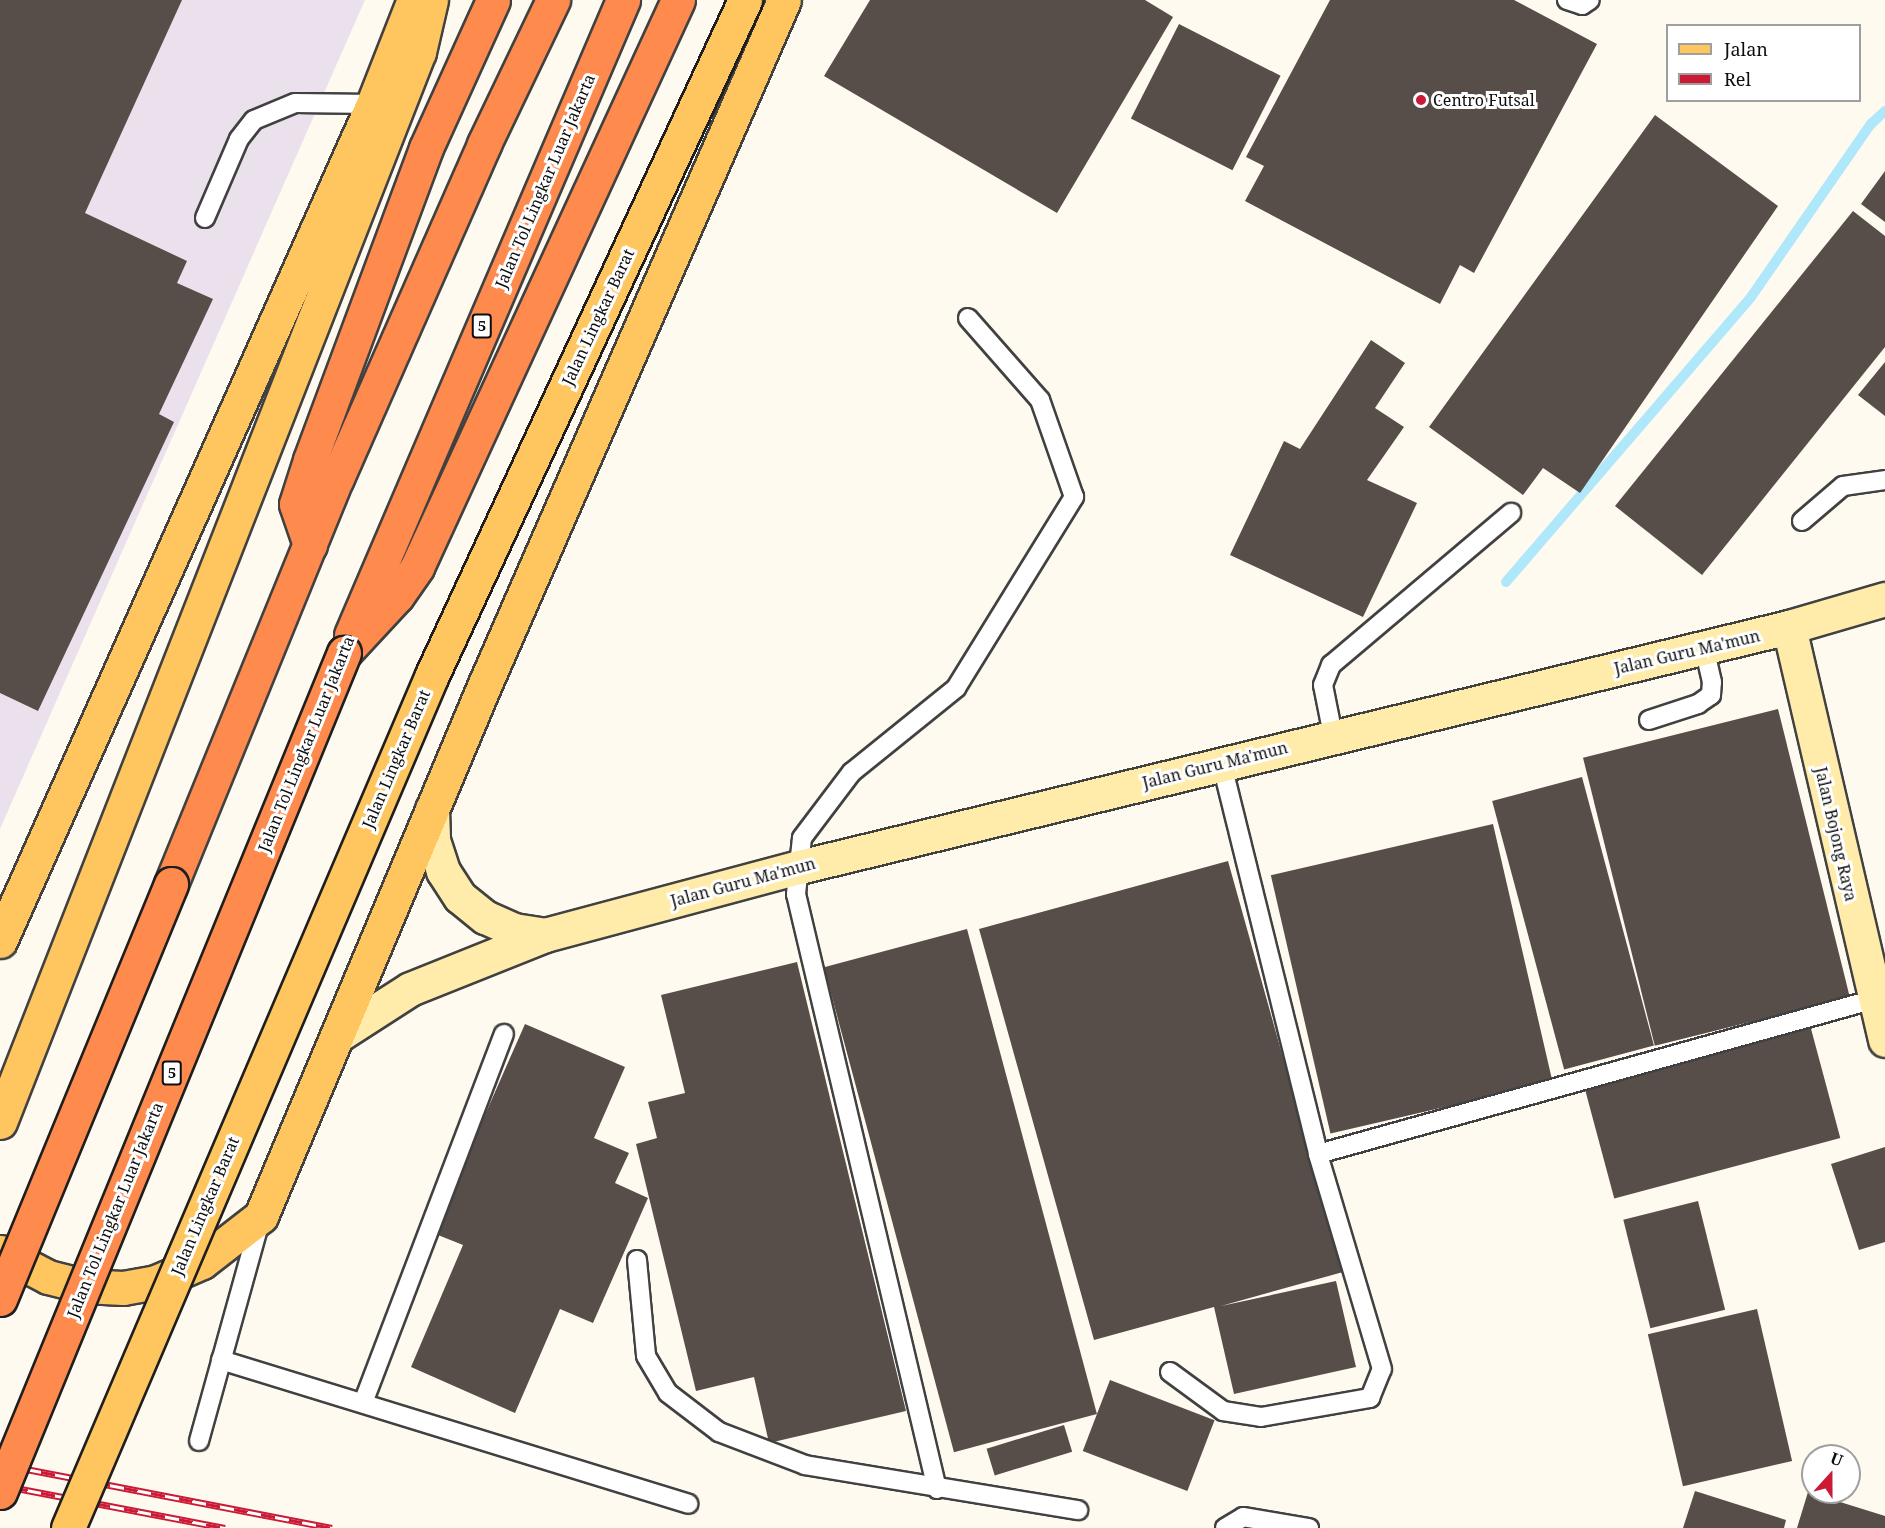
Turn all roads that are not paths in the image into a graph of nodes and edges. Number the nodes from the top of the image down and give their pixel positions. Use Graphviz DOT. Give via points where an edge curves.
graph roads {
  1 [pos="414,0"];
  2 [pos="431,0"];
  3 [pos="493,0"];
  4 [pos="553,0"];
  5 [pos="623,0"];
  6 [pos="678,0"];
  7 [pos="745,0"];
  8 [pos="784,0"];
  9 [pos="1567,0"];
  10 [pos="1590,0"];
  11 [pos="373,104"];
  12 [pos="205,218"];
  13 [pos="968,318"];
  14 [pos="1885,480"];
  15 [pos="1511,513"];
  16 [pos="1802,521"];
  17 [pos="310,545"];
  18 [pos="1885,599"];
  19 [pos="1789,627"];
  20 [pos="1704,648"];
  21 [pos="344,653"];
  22 [pos="1649,720"];
  23 [pos="1333,735"];
  24 [pos="1222,765"];
  25 [pos="432,809"];
  26 [pos="799,867"];
  27 [pos="545,935"];
  28 [pos="0,941"];
  29 [pos="1875,999"];
  30 [pos="340,1034"];
  31 [pos="504,1034"];
  32 [pos="1885,1040"];
  33 [pos="0,1122"];
  34 [pos="1318,1154"];
  35 [pos="261,1216"];
  36 [pos="0,1252"];
  37 [pos="637,1260"];
  38 [pos="0,1276"];
  39 [pos="48,1277"];
  40 [pos="0,1299"];
  41 [pos="221,1360"];
  42 [pos="1170,1372"];
  43 [pos="363,1403"];
  44 [pos="199,1441"];
  45 [pos="937,1489"];
  46 [pos="0,1492"];
  47 [pos="688,1503"];
  48 [pos="1078,1510"];
  49 [pos="68,1528"];
  50 [pos="1225,1528"];
  51 [pos="1309,1528"];
  1 -- 11 [label="main road"];
  2 -- 33 [label="main road" via="419,52"];
  3 -- 17 [label="highway" via="426,148 310,460 296,504"];
  4 -- 17 [label="highway" via="484,144"];
  5 -- 21 [label="highway, Jalan Tol Lingkar Luar Jakarta / 5"];
  6 -- 21 [label="highway" via="417,567 397,596"];
  7 -- 49 [label="main road, Jalan Lingkar Barat, bridge" via="432,675"];
  8 -- 25 [label="main road"];
  9 -- 10 [label="lane" via="1582,5"];
  11 -- 12 [label="lane" via="295,103 254,120 238,139"];
  11 -- 28 [label="main road"];
  13 -- 26 [label="lane" via="1040,400 1074,497 956,688 852,772 802,838"];
  14 -- 16 [label="lane" via="1843,486"];
  15 -- 23 [label="lane" via="1353,642 1331,665 1323,685"];
  17 -- 40 [label="highway, bridge"];
  18 -- 19 [label="street, Jalan Guru Ma'mun"];
  19 -- 20 [label="street, Jalan Guru Ma'mun"];
  19 -- 29 [label="street, Jalan Bojong Raya"];
  20 -- 22 [label="lane" via="1711,695 1698,704"];
  20 -- 23 [label="street, Jalan Guru Ma'mun"];
  21 -- 46 [label="highway, Jalan Tol Lingkar Luar Jakarta / 5, bridge"];
  23 -- 24 [label="street, Jalan Guru Ma'mun"];
  24 -- 26 [label="street, Jalan Guru Ma'mun"];
  24 -- 34 [label="lane"];
  25 -- 27 [label="street, Jalan Guru Ma'mun" via="433,840 443,871 460,897 494,922"];
  25 -- 30 [label="main road"];
  26 -- 27 [label="street, Jalan Guru Ma'mun"];
  26 -- 45 [label="lane" via="796,894"];
  27 -- 30 [label="street, Jalan Guru Ma'mun" via="402,993"];
  29 -- 32 [label="street, Jalan Bojong Raya"];
  29 -- 34 [label="lane"];
  30 -- 35 [label="main road"];
  31 -- 43 [label="lane"];
  34 -- 42 [label="lane" via="1382,1369 1370,1398 1261,1417 1223,1411"];
  35 -- 39 [label="main road" via="202,1263 156,1282 123,1288 83,1286"];
  35 -- 41 [label="lane"];
  36 -- 39 [label="main road"];
  37 -- 45 [label="lane" via="646,1356 668,1392 719,1432 805,1465"];
  38 -- 39 [label="street"];
  41 -- 43 [label="lane"];
  41 -- 44 [label="lane"];
  43 -- 47 [label="lane"];
  45 -- 48 [label="lane"];
  50 -- 51 [label="lane" via="1243,1517"];
}
